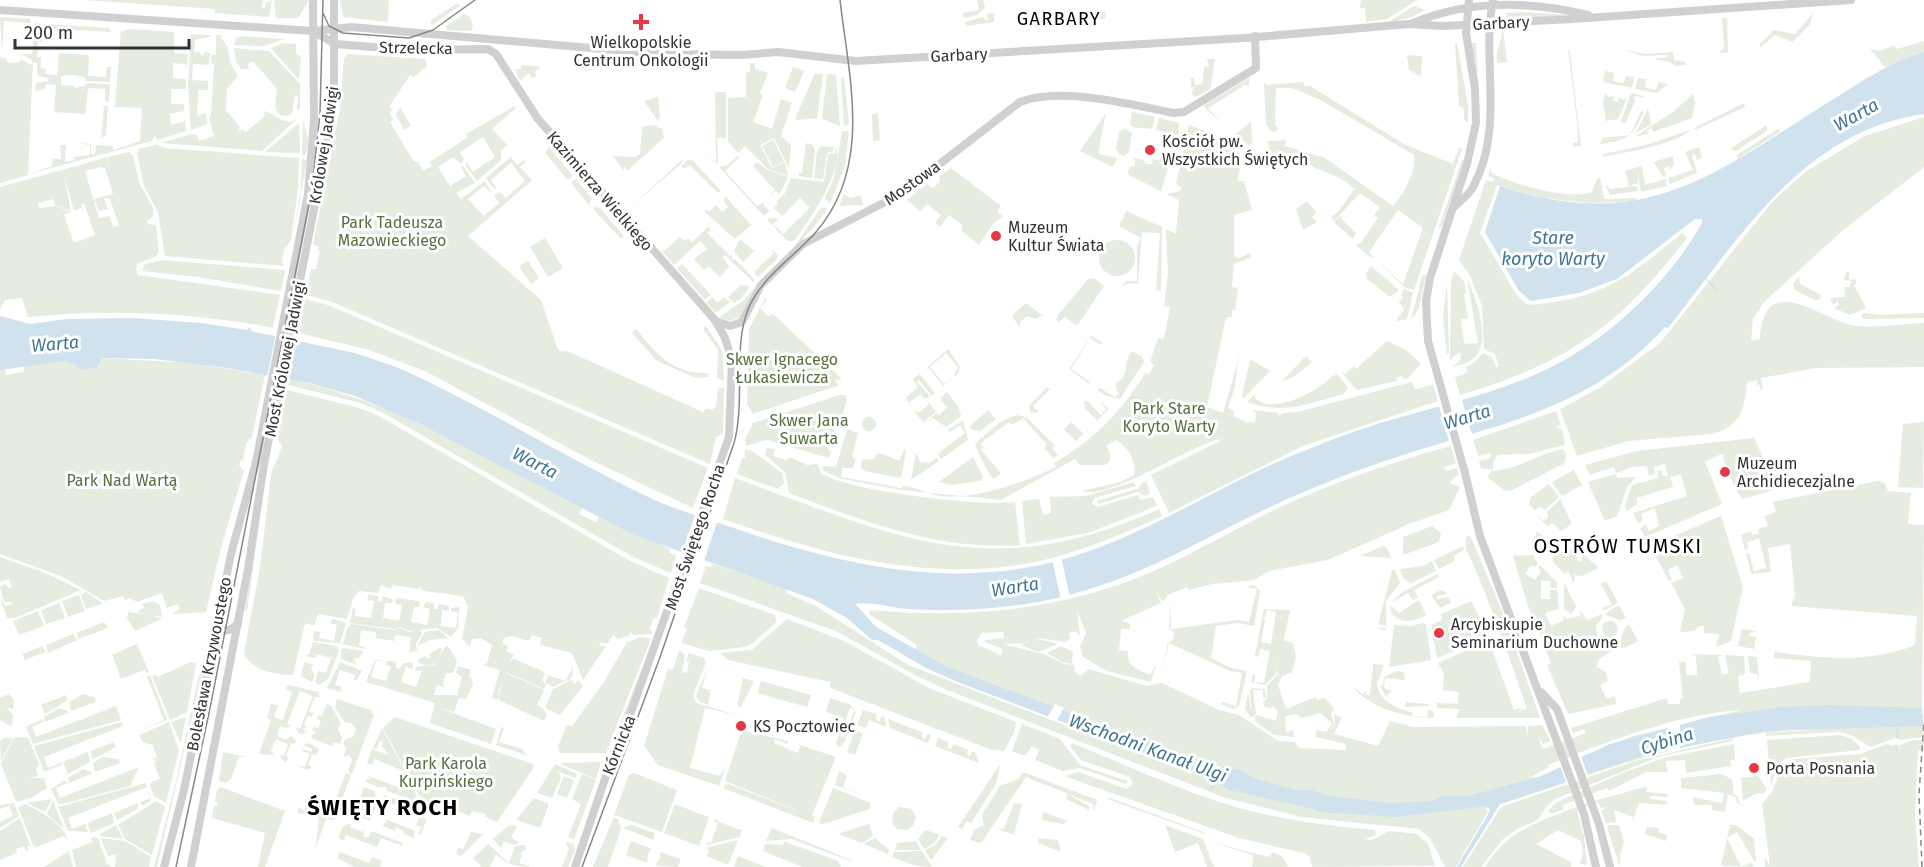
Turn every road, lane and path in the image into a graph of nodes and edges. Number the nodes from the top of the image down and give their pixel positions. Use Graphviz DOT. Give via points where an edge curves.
graph roads {
  1 [pos="314,0"];
  2 [pos="334,0"];
  3 [pos="1459,0"];
  4 [pos="1851,0"];
  5 [pos="1834,1"];
  6 [pos="1469,3"];
  7 [pos="1492,3"];
  8 [pos="1451,9"];
  9 [pos="0,10"];
  10 [pos="1593,16"];
  11 [pos="1489,23"];
  12 [pos="1409,24"];
  13 [pos="1466,24"];
  14 [pos="335,27"];
  15 [pos="313,32"];
  16 [pos="422,34"];
  17 [pos="1256,36"];
  18 [pos="509,40"];
  19 [pos="335,44"];
  20 [pos="496,54"];
  21 [pos="1452,209"];
  22 [pos="301,253"];
  23 [pos="715,320"];
  24 [pos="260,463"];
  25 [pos="665,623"];
  26 [pos="238,624"];
  27 [pos="216,632"];
  28 [pos="1538,690"];
  29 [pos="164,867"];
  30 [pos="191,867"];
  31 [pos="575,867"];
  32 [pos="1596,867"];
  33 [pos="1610,867"];
  1 -- 15 [label="street, Królowej Jadwigi"];
  2 -- 14 [label="street, Królowej Jadwigi"];
  3 -- 8 [label="street"];
  4 -- 5 [label="street, Garbary"];
  5 -- 10 [label="street, Garbary"];
  6 -- 7 [label="street, Garbary"];
  6 -- 8 [label="street, Garbary"];
  6 -- 13 [label="street"];
  7 -- 10 [label="street, Garbary" via="1543,6"];
  7 -- 11 [label="street"];
  8 -- 12 [label="street, Garbary"];
  9 -- 15 [label="street"];
  10 -- 11 [label="street, Garbary"];
  11 -- 13 [label="street, Garbary"];
  11 -- 21 [label="street" via="1487,55 1492,114 1488,143 1473,188"];
  12 -- 13 [label="street, Garbary"];
  12 -- 17 [label="street, Garbary"];
  13 -- 21 [label="street" via="1476,123 1471,153"];
  14 -- 15 [label="street, Strzelecka"];
  14 -- 16 [label="street, Strzelecka"];
  14 -- 19 [label="street, Królowej Jadwigi"];
  15 -- 19 [label="street"];
  15 -- 22 [label="street, Królowej Jadwigi" via="312,164"];
  16 -- 18 [label="street, Garbary"];
  17 -- 18 [label="street, Garbary" via="850,61 777,52 660,54"];
  17 -- 23 [label="street, Mostowa" via="1258,65 1250,74 1181,113 1093,97 1020,102 907,190 803,244 761,285 741,322 730,326"];
  18 -- 20 [label="street"];
  19 -- 20 [label="street, Strzelecka" via="411,50 484,48"];
  19 -- 22 [label="street, Królowej Jadwigi" via="329,133"];
  20 -- 23 [label="street, Kazimierza Wielkiego" via="538,119"];
  21 -- 28 [label="street" via="1432,268 1426,301 1428,341 1486,556"];
  22 -- 24 [label="street, Most Królowej Jadwigi"];
  23 -- 25 [label="street, Most Świętego Rocha" via="732,360 730,431"];
  24 -- 26 [label="street, Bolesława Krzywoustego"];
  24 -- 27 [label="street, Bolesława Krzywoustego" via="231,554"];
  25 -- 31 [label="street, Kórnicka"];
  26 -- 27 [label="street"];
  26 -- 30 [label="street, Bolesława Krzywoustego"];
  27 -- 29 [label="street, Bolesława Krzywoustego"];
  28 -- 32 [label="street" via="1582,808"];
  28 -- 33 [label="street" via="1560,715"];
}
